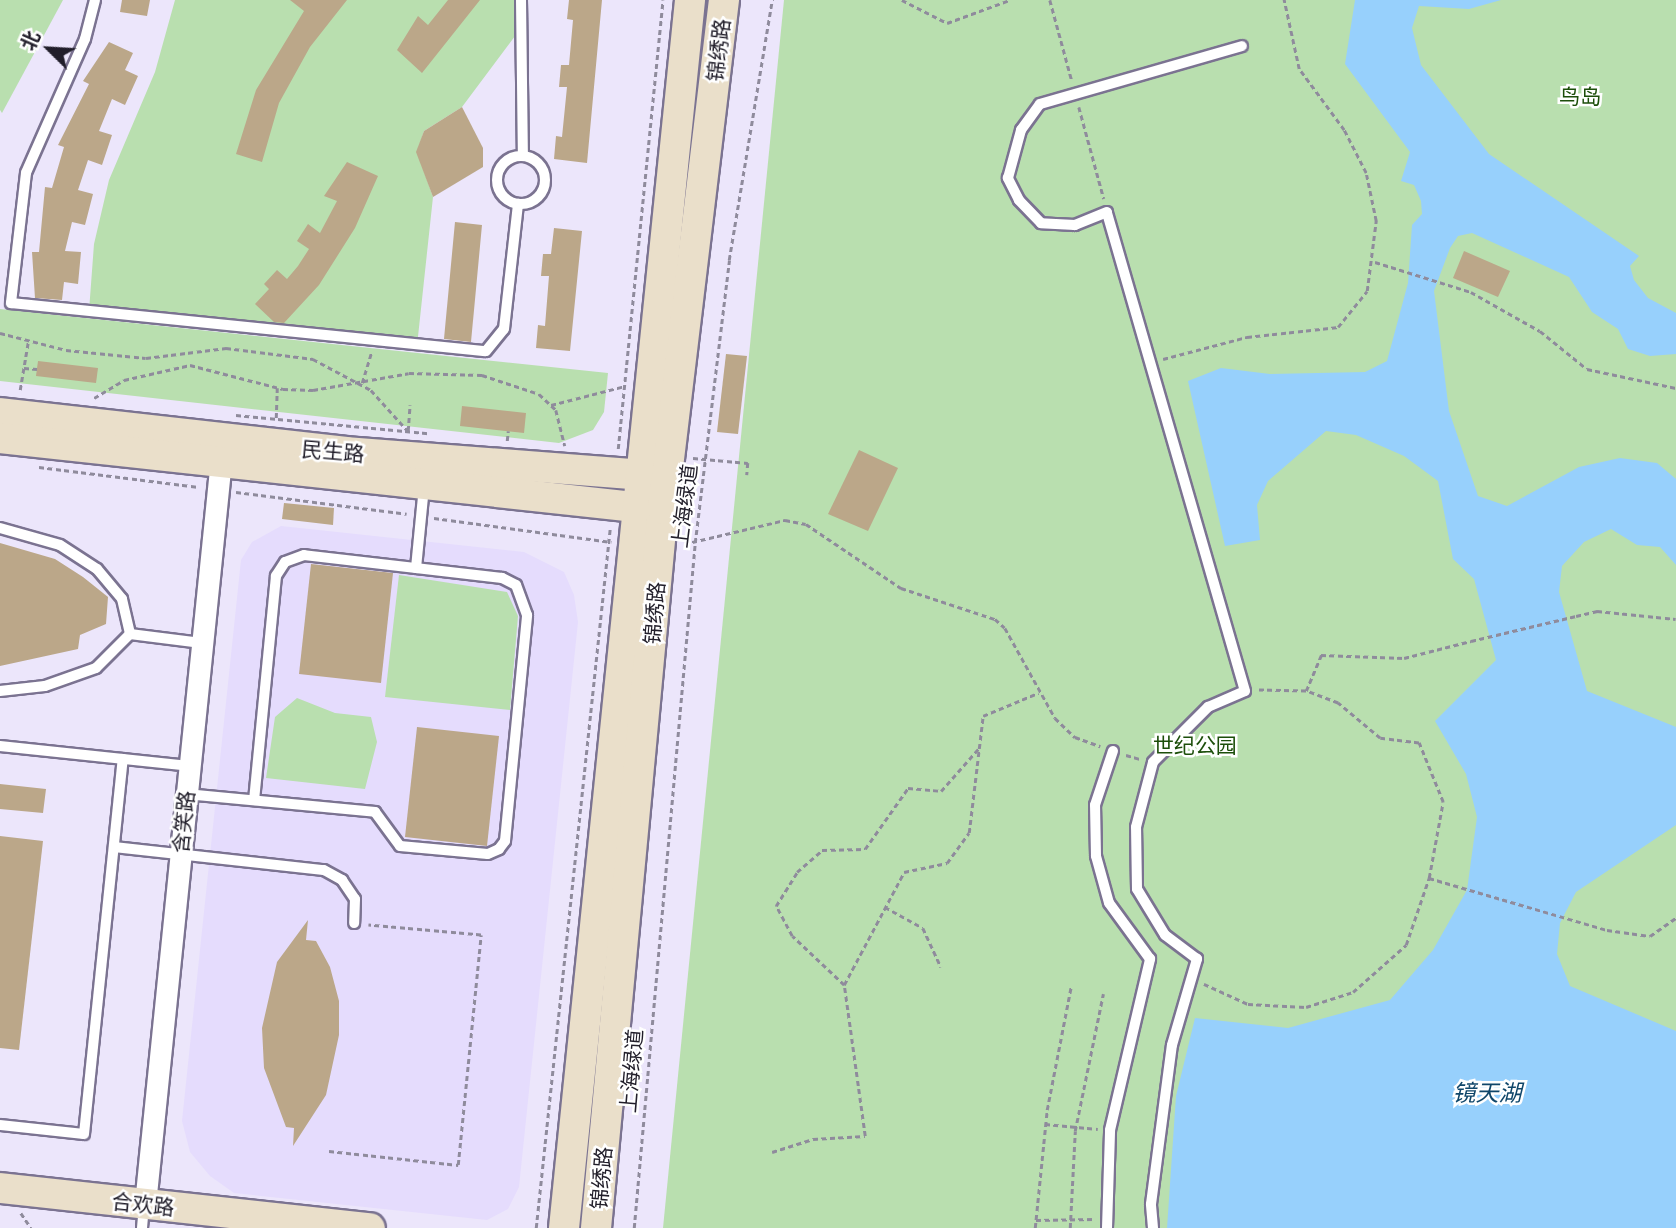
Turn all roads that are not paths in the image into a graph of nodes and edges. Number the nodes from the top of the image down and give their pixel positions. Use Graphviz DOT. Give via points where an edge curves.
graph roads {
  1 [pos="95,0"];
  2 [pos="521,0"];
  3 [pos="690,0"];
  4 [pos="724,0"];
  5 [pos="1242,46"];
  6 [pos="523,156"];
  7 [pos="518,205"];
  8 [pos="5,401"];
  9 [pos="0,438"];
  10 [pos="222,452"];
  11 [pos="654,462"];
  12 [pos="424,486"];
  13 [pos="637,507"];
  14 [pos="0,528"];
  15 [pos="416,568"];
  16 [pos="130,634"];
  17 [pos="201,643"];
  18 [pos="0,691"];
  19 [pos="0,746"];
  20 [pos="1113,751"];
  21 [pos="124,759"];
  22 [pos="189,766"];
  23 [pos="186,794"];
  24 [pos="254,800"];
  25 [pos="114,847"];
  26 [pos="180,853"];
  27 [pos="354,923"];
  28 [pos="0,1125"];
  29 [pos="0,1188"];
  30 [pos="143,1216"];
  31 [pos="1107,1223"];
  32 [pos="356,1227"];
  33 [pos="564,1228"];
  34 [pos="596,1228"];
  35 [pos="1153,1228"];
  1 -- 7 [label="lane" via="85,39 26,173 11,303 486,351 504,329"];
  2 -- 6 [label="lane"];
  3 -- 11 [label="main road, 锦绣路"];
  4 -- 11 [label="main road, 锦绣路"];
  5 -- 35 [label="lane" via="1040,104 1021,130 1008,178 1019,200 1041,223 1075,225 1107,212 1245,691 1208,707 1153,762 1136,827 1137,889 1165,935 1197,959 1172,1045 1151,1204"];
  6 -- 7 [label="lane" via="507,160 498,173 499,190"];
  6 -- 7 [label="lane" via="541,166 546,180 534,201"];
  8 -- 10 [label="main road, 民生路"];
  9 -- 10 [label="main road, 民生路"];
  10 -- 11 [label="main road, 民生路"];
  10 -- 12 [label="main road, 民生路"];
  10 -- 17 [label="street, 含笑路"];
  11 -- 13 [label="main road, 锦绣路"];
  12 -- 13 [label="main road, 民生路"];
  12 -- 15 [label="lane"];
  13 -- 33 [label="main road, 锦绣路" via="620,543"];
  13 -- 34 [label="main road, 锦绣路" via="667,545"];
  14 -- 16 [label="lane" via="60,545 97,569 122,599"];
  15 -- 24 [label="lane" via="304,555 285,562 276,576"];
  15 -- 24 [label="lane" via="502,578 524,597 525,643 499,849 488,854 400,846 375,812"];
  16 -- 17 [label="lane"];
  16 -- 18 [label="lane" via="96,668 46,686"];
  17 -- 22 [label="street, 含笑路"];
  19 -- 21 [label="lane"];
  20 -- 31 [label="lane" via="1095,804 1096,856 1110,903 1150,959 1110,1130"];
  21 -- 22 [label="lane"];
  21 -- 25 [label="lane"];
  22 -- 23 [label="street, 含笑路"];
  23 -- 24 [label="lane"];
  23 -- 26 [label="street, 含笑路"];
  25 -- 26 [label="lane"];
  25 -- 28 [label="lane" via="85,1134"];
  26 -- 27 [label="lane" via="324,870 342,880 355,899"];
  26 -- 30 [label="street, 含笑路"];
  29 -- 30 [label="main road, 合欢路"];
  30 -- 32 [label="main road, 合欢路"];
}
